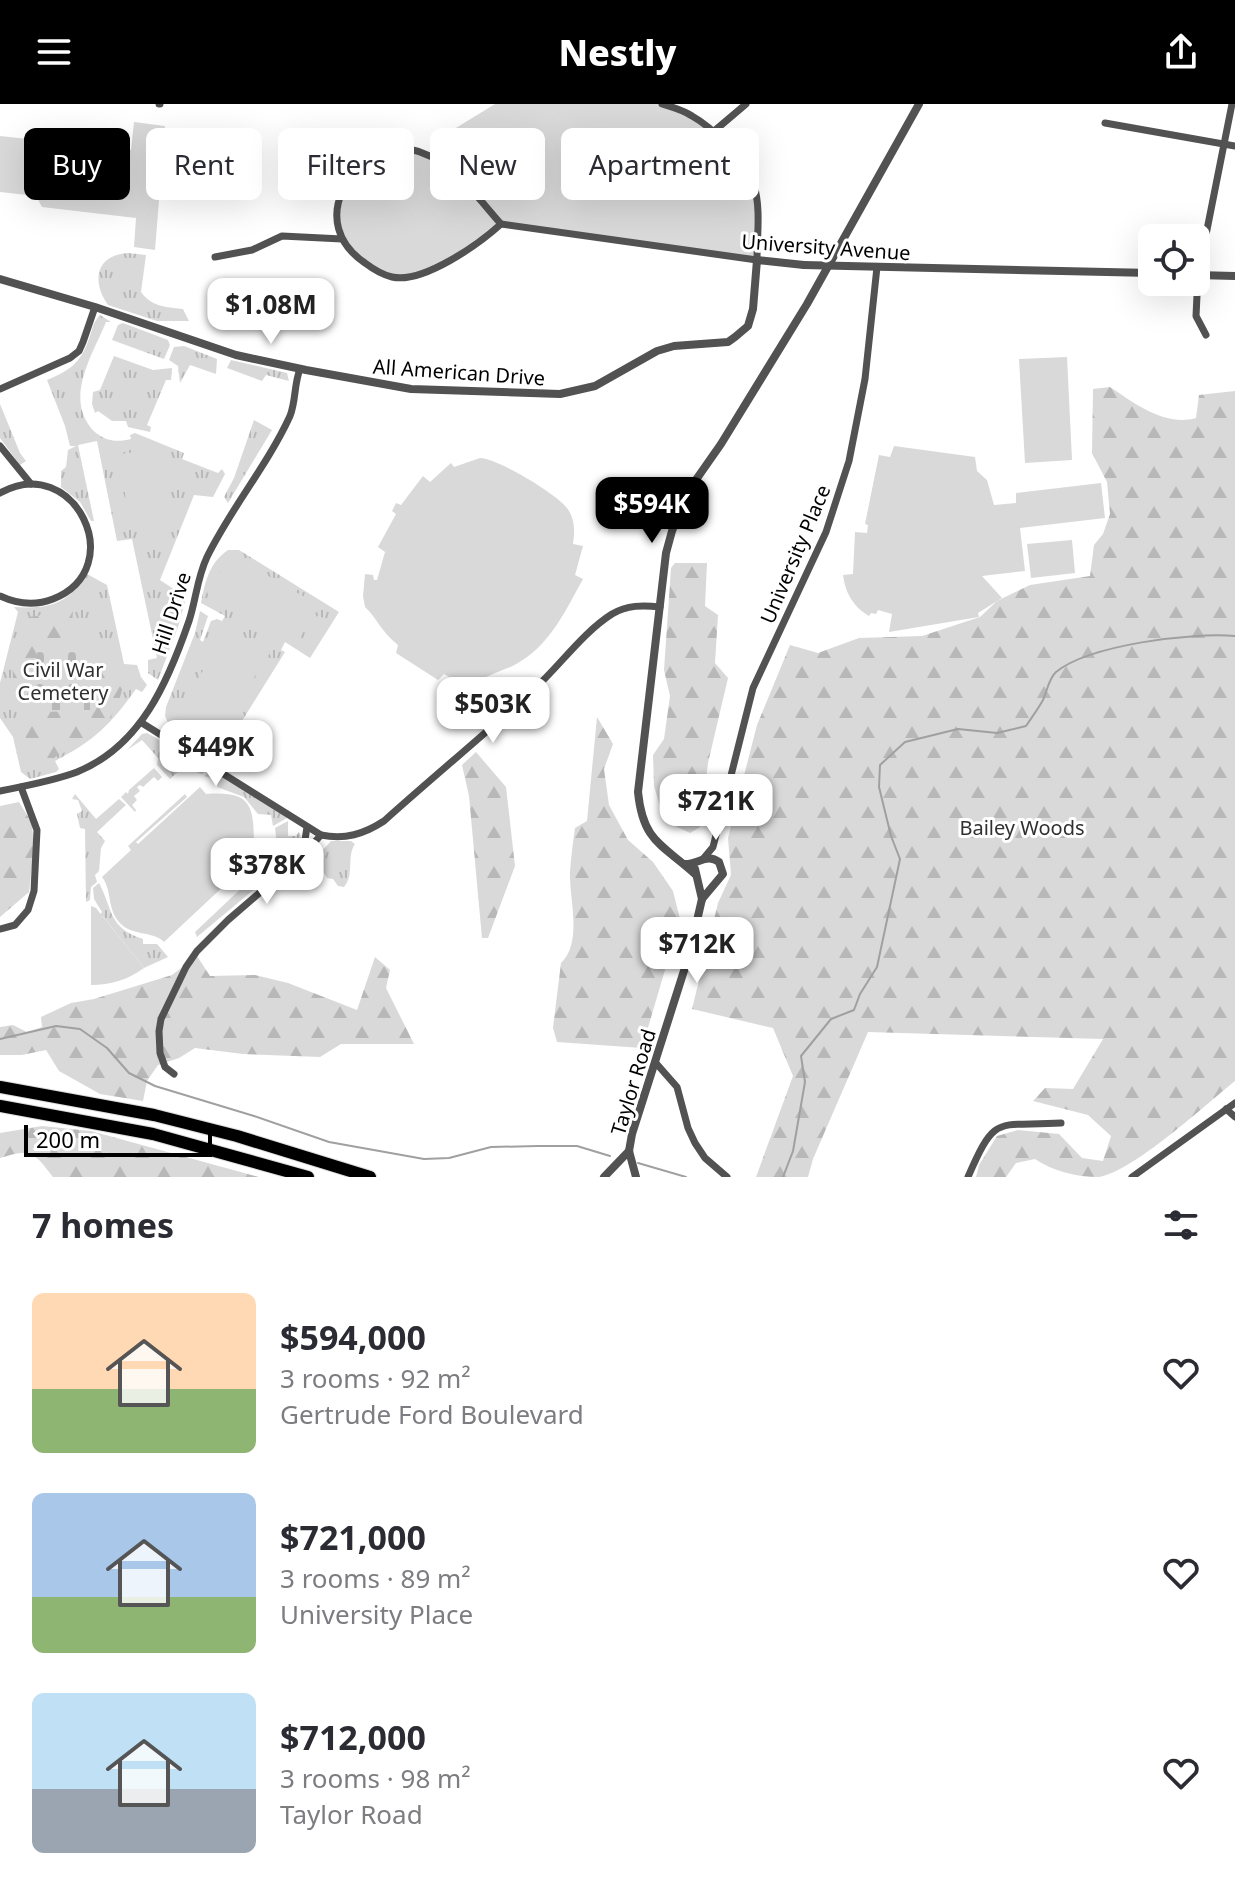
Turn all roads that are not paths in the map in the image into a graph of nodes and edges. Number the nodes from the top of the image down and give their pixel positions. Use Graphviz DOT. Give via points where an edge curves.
graph roads {
  1 [pos="662,104"];
  2 [pos="746,104"];
  3 [pos="919,104"];
  4 [pos="1232,104"];
  5 [pos="1105,123"];
  6 [pos="708,128"];
  7 [pos="718,128"];
  8 [pos="1224,144"];
  9 [pos="1235,146"];
  10 [pos="756,200"];
  11 [pos="501,224"];
  12 [pos="1208,224"];
  13 [pos="342,239"];
  14 [pos="215,257"];
  15 [pos="757,260"];
  16 [pos="877,267"];
  17 [pos="1138,273"];
  18 [pos="1210,275"];
  19 [pos="1235,276"];
  20 [pos="0,279"];
  21 [pos="1196,296"];
  22 [pos="95,307"];
  23 [pos="1206,335"];
  24 [pos="300,369"];
  25 [pos="0,389"];
  26 [pos="0,446"];
  27 [pos="31,484"];
  28 [pos="0,493"];
  29 [pos="0,596"];
  30 [pos="660,607"];
  31 [pos="142,723"];
  32 [pos="21,787"];
  33 [pos="0,791"];
  34 [pos="307,827"];
  35 [pos="321,835"];
  36 [pos="713,847"];
  37 [pos="302,856"];
  38 [pos="700,861"];
  39 [pos="719,862"];
  40 [pos="685,864"];
  41 [pos="696,878"];
  42 [pos="711,886"];
  43 [pos="702,899"];
  44 [pos="0,929"];
  45 [pos="655,1062"];
  46 [pos="174,1074"];
  47 [pos="0,1087"];
  48 [pos="1235,1103"];
  49 [pos="0,1106"];
  50 [pos="1226,1109"];
  51 [pos="1235,1117"];
  52 [pos="1061,1123"];
  53 [pos="629,1151"];
  54 [pos="607,1174"];
  55 [pos="308,1177"];
  56 [pos="370,1177"];
  57 [pos="636,1177"];
  58 [pos="727,1177"];
  59 [pos="968,1177"];
  60 [pos="1132,1177"];
  1 -- 6 [label="street"];
  2 -- 7 [label="street"];
  3 -- 30 [label="street" via="807,304 686,494 672,531"];
  4 -- 8 [label="street"];
  5 -- 8 [label="street"];
  8 -- 9 [label="street"];
  8 -- 12 [label="street"];
  10 -- 15 [label="street"];
  11 -- 13 [label="street" via="434,269 394,278 357,258"];
  11 -- 13 [label="street" via="443,162 423,152 394,150 346,180 337,220"];
  11 -- 15 [label="street, University Avenue"];
  13 -- 14 [label="street" via="282,236 252,250"];
  15 -- 16 [label="street, University Avenue, bridge"];
  15 -- 24 [label="street, All American Drive" via="748,326 728,342 657,351 606,381 569,393 411,389"];
  16 -- 17 [label="street, University Avenue"];
  16 -- 36 [label="street, University Place" via="865,379 849,461 826,532 753,688"];
  18 -- 19 [label="street"];
  20 -- 22 [label="street, All American Drive"];
  21 -- 23 [label="street" via="1196,316"];
  22 -- 24 [label="street, All American Drive" via="195,343"];
  22 -- 25 [label="street" via="79,351"];
  24 -- 31 [label="street, Hill Drive" via="292,411 208,555 181,643"];
  26 -- 27 [label="street"];
  27 -- 28 [label="street"];
  27 -- 29 [label="street" via="58,490 82,511 90,555 80,580 61,596 28,604"];
  30 -- 35 [label="street" via="623,608 602,621 534,690 384,821 358,834"];
  30 -- 40 [label="street" via="638,792 643,822 653,839"];
  31 -- 32 [label="street, Hill Drive" via="113,751 86,767"];
  31 -- 34 [label="street"];
  32 -- 33 [label="street, Hill Drive"];
  32 -- 44 [label="street" via="37,830 34,891 28,910 15,925"];
  34 -- 35 [label="street"];
  34 -- 37 [label="street"];
  35 -- 37 [label="street"];
  36 -- 38 [label="street, University Place"];
  36 -- 39 [label="street"];
  37 -- 46 [label="street" via="234,914 186,967 161,1019 160,1053"];
  38 -- 39 [label="street"];
  38 -- 40 [label="street"];
  38 -- 41 [label="street"];
  39 -- 42 [label="street" via="723,874"];
  40 -- 41 [label="street"];
  41 -- 42 [label="street"];
  41 -- 43 [label="street"];
  42 -- 43 [label="street, Taylor Road"];
  43 -- 45 [label="street, Taylor Road"];
  45 -- 53 [label="street, Taylor Road"];
  45 -- 58 [label="street" via="677,1087 695,1143"];
  47 -- 56 [label="highway" via="154,1115"];
  48 -- 50 [label="street"];
  49 -- 55 [label="highway" via="153,1134"];
  50 -- 51 [label="street"];
  50 -- 60 [label="street"];
  52 -- 59 [label="street" via="993,1129"];
  53 -- 54 [label="street"];
  53 -- 57 [label="street"];
  54 -- 57 [label="street" via="622,1169"];
}
